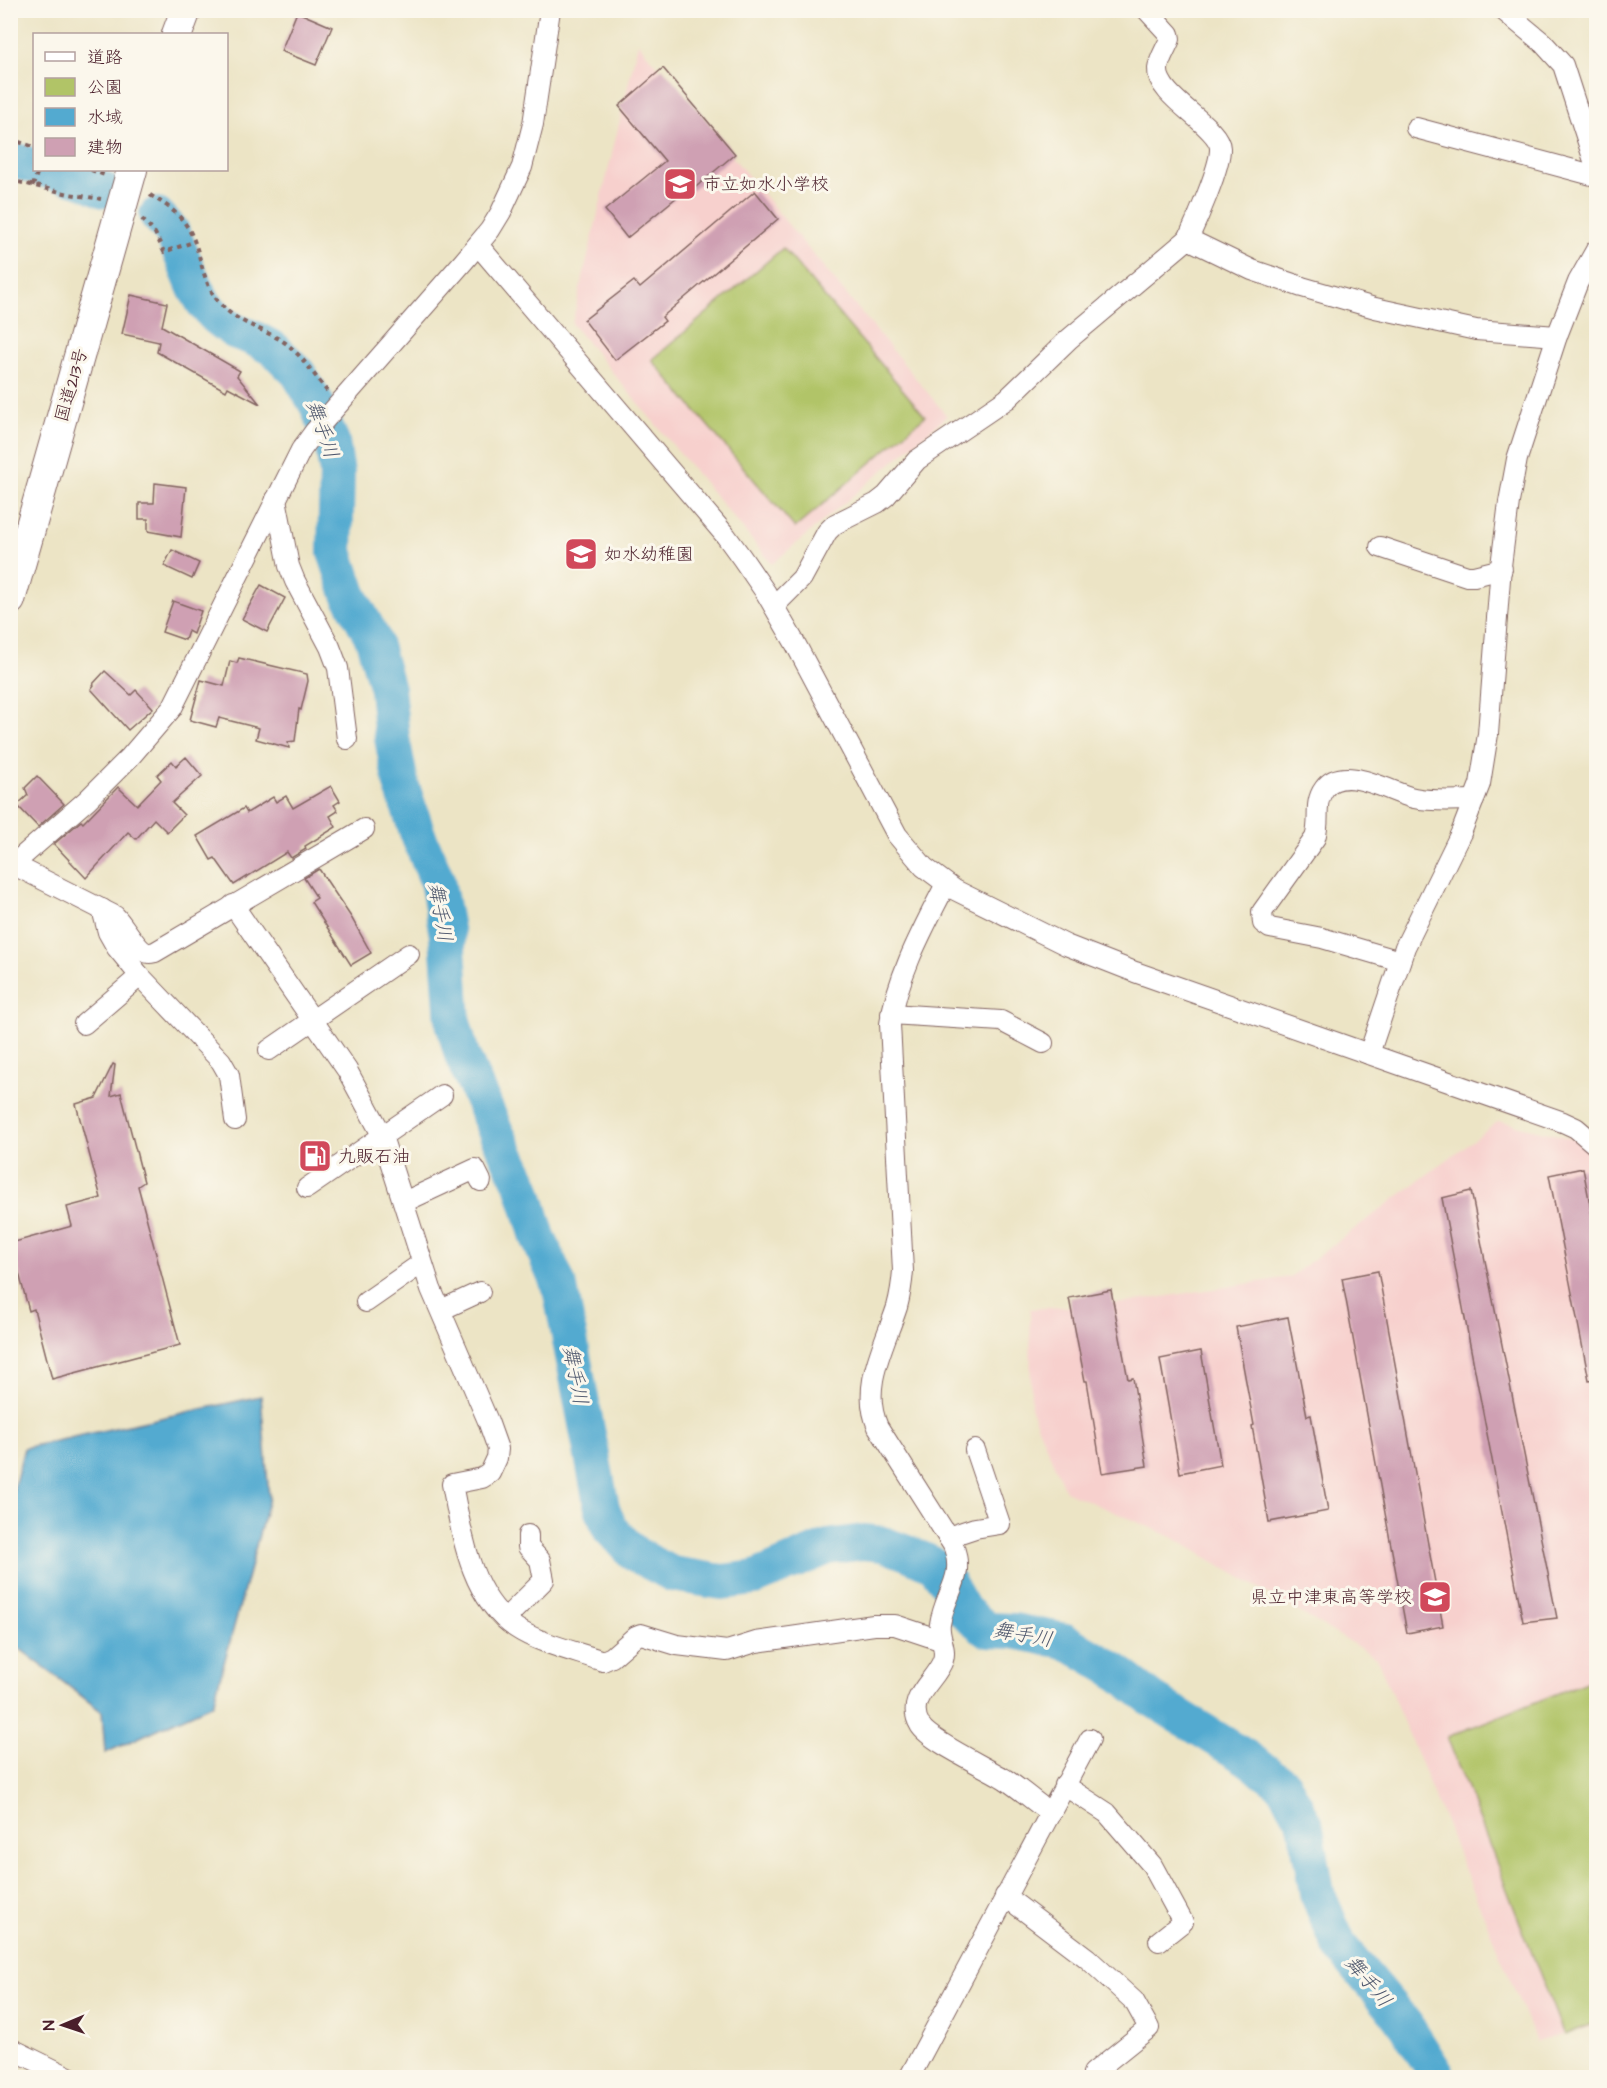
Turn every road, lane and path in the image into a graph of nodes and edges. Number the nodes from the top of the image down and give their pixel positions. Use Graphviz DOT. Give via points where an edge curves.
graph roads {
  1 [pos="186,10"];
  2 [pos="550,10"];
  3 [pos="1147,10"];
  4 [pos="1503,10"];
  5 [pos="177,33"];
  6 [pos="1416,128"];
  7 [pos="10,140"];
  8 [pos="33,147"];
  9 [pos="1596,167"];
  10 [pos="38,171"];
  11 [pos="95,171"];
  12 [pos="1596,176"];
  13 [pos="127,179"];
  14 [pos="33,186"];
  15 [pos="1188,239"];
  16 [pos="194,242"];
  17 [pos="478,245"];
  18 [pos="1596,250"];
  19 [pos="164,252"];
  20 [pos="1557,336"];
  21 [pos="338,405"];
  22 [pos="276,499"];
  23 [pos="1380,547"];
  24 [pos="1502,569"];
  25 [pos="10,600"];
  26 [pos="774,606"];
  27 [pos="347,739"];
  28 [pos="1474,800"];
  29 [pos="364,829"];
  30 [pos="12,866"];
  31 [pos="946,884"];
  32 [pos="233,905"];
  33 [pos="102,909"];
  34 [pos="409,954"];
  35 [pos="1400,961"];
  36 [pos="140,976"];
  37 [pos="891,1014"];
  38 [pos="313,1020"];
  39 [pos="84,1024"];
  40 [pos="1044,1043"];
  41 [pos="269,1050"];
  42 [pos="1369,1054"];
  43 [pos="442,1095"];
  44 [pos="235,1120"];
  45 [pos="382,1136"];
  46 [pos="1596,1145"];
  47 [pos="481,1181"];
  48 [pos="307,1188"];
  49 [pos="404,1202"];
  50 [pos="422,1263"];
  51 [pos="480,1292"];
  52 [pos="366,1302"];
  53 [pos="441,1310"];
  54 [pos="975,1450"];
  55 [pos="528,1536"];
  56 [pos="948,1537"];
  57 [pos="505,1619"];
  58 [pos="940,1640"];
  59 [pos="1090,1739"];
  60 [pos="1064,1785"];
  61 [pos="1049,1812"];
  62 [pos="1005,1896"];
  63 [pos="1159,1941"];
  64 [pos="10,2048"];
  65 [pos="71,2078"];
  66 [pos="909,2078"];
  67 [pos="1096,2078"];
  1 -- 5 [label="highway"];
  2 -- 17 [label="street" via="533,124 522,167 501,212"];
  3 -- 15 [label="street" via="1170,39 1158,75 1171,94 1221,145"];
  4 -- 9 [label="street" via="1563,65"];
  6 -- 12 [label="street"];
  7 -- 8 [label="path"];
  10 -- 14 [label="path"];
  11 -- 13 [label="path"];
  13 -- 16 [label="path" via="168,205 189,229"];
  13 -- 25 [label="highway, 国道213号"];
  15 -- 20 [label="street" via="1252,270 1375,308 1476,330"];
  15 -- 26 [label="street" via="1050,356 1007,399 917,460 877,503 835,524 826,532 802,578"];
  16 -- 19 [label="path"];
  16 -- 21 [label="path" via="207,286 217,300 244,324 287,344"];
  17 -- 21 [label="street"];
  17 -- 26 [label="street" via="726,536"];
  18 -- 20 [label="street" via="1578,282"];
  20 -- 24 [label="street" via="1517,459"];
  21 -- 22 [label="street" via="301,450"];
  22 -- 27 [label="street" via="289,566 338,668"];
  22 -- 30 [label="street" via="172,708 87,800"];
  23 -- 24 [label="street" via="1467,576"];
  24 -- 28 [label="street" via="1488,734"];
  26 -- 31 [label="street" via="897,835 924,867"];
  28 -- 35 [label="street"];
  28 -- 35 [label="street" via="1427,800 1356,779 1330,783 1318,801 1315,838 1262,912 1263,923 1270,928 1322,938"];
  29 -- 32 [label="street"];
  30 -- 33 [label="street"];
  31 -- 37 [label="street" via="912,950"];
  31 -- 42 [label="street" via="1074,948"];
  32 -- 33 [label="street" via="149,953 138,946 115,916"];
  32 -- 38 [label="street"];
  33 -- 36 [label="street" via="117,948"];
  34 -- 38 [label="street"];
  35 -- 42 [label="street"];
  36 -- 39 [label="street"];
  36 -- 44 [label="street" via="221,1061 229,1075"];
  37 -- 40 [label="street" via="1001,1021"];
  37 -- 56 [label="street" via="903,1271 897,1305 875,1369 871,1399 878,1427"];
  38 -- 41 [label="street"];
  38 -- 45 [label="street" via="347,1070"];
  42 -- 46 [label="street" via="1563,1122"];
  43 -- 45 [label="street"];
  45 -- 48 [label="street"];
  45 -- 49 [label="street"];
  47 -- 49 [label="street" via="475,1169"];
  49 -- 50 [label="street"];
  50 -- 52 [label="street"];
  50 -- 53 [label="street"];
  51 -- 53 [label="street"];
  53 -- 57 [label="street" via="498,1449 490,1473 452,1484 469,1559 485,1595"];
  54 -- 56 [label="street" via="1000,1524"];
  55 -- 57 [label="street" via="528,1547 540,1560 544,1580"];
  56 -- 58 [label="street" via="959,1565 940,1625"];
  57 -- 58 [label="street" via="530,1636 603,1661 641,1634 678,1646 727,1651 756,1642 874,1625 895,1625"];
  58 -- 61 [label="street" via="944,1648 942,1663 917,1700 920,1726 1005,1779"];
  59 -- 60 [label="street"];
  60 -- 61 [label="street"];
  60 -- 63 [label="street" via="1107,1813 1152,1865 1183,1922"];
  61 -- 62 [label="street"];
  62 -- 66 [label="street"];
  62 -- 67 [label="street" via="1087,1958 1134,2001 1149,2028 1093,2073"];
  64 -- 65 [label="street"];
}
